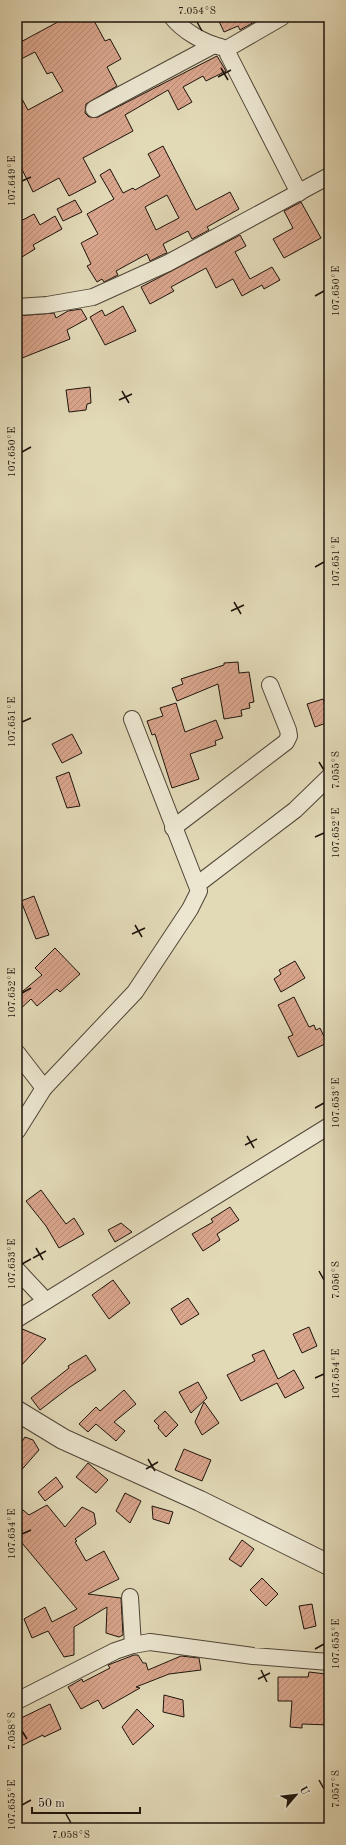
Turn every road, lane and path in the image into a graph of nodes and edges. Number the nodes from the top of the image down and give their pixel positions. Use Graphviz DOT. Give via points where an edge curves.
graph roads {
  1 [pos="172,17"];
  2 [pos="282,17"];
  3 [pos="220,47"];
  4 [pos="94,109"];
  5 [pos="329,176"];
  6 [pos="299,192"];
  7 [pos="17,307"];
  8 [pos="270,685"];
  9 [pos="132,719"];
  10 [pos="329,777"];
  11 [pos="174,828"];
  12 [pos="198,884"];
  13 [pos="17,1053"];
  14 [pos="44,1088"];
  15 [pos="329,1126"];
  16 [pos="17,1131"];
  17 [pos="17,1270"];
  18 [pos="46,1301"];
  19 [pos="17,1319"];
  20 [pos="17,1412"];
  21 [pos="329,1565"];
  22 [pos="130,1597"];
  23 [pos="133,1645"];
  24 [pos="329,1662"];
  25 [pos="17,1701"];
  1 -- 3 [label="street" via="180,26"];
  2 -- 3 [label="street" via="234,44"];
  3 -- 4 [label="street"];
  3 -- 6 [label="street" via="228,54"];
  5 -- 6 [label="street"];
  6 -- 7 [label="street" via="168,263 93,297"];
  8 -- 11 [label="street" via="288,730 286,742"];
  9 -- 11 [label="street"];
  10 -- 12 [label="street" via="295,810"];
  11 -- 12 [label="street"];
  12 -- 14 [label="street" via="199,891 190,910 135,992"];
  13 -- 14 [label="street"];
  14 -- 16 [label="street"];
  15 -- 18 [label="street"];
  17 -- 18 [label="street"];
  18 -- 19 [label="street"];
  20 -- 21 [label="street" via="63,1439 200,1501"];
  22 -- 23 [label="street"];
  23 -- 24 [label="street" via="150,1642 253,1656"];
  23 -- 25 [label="street" via="115,1651"];
}
